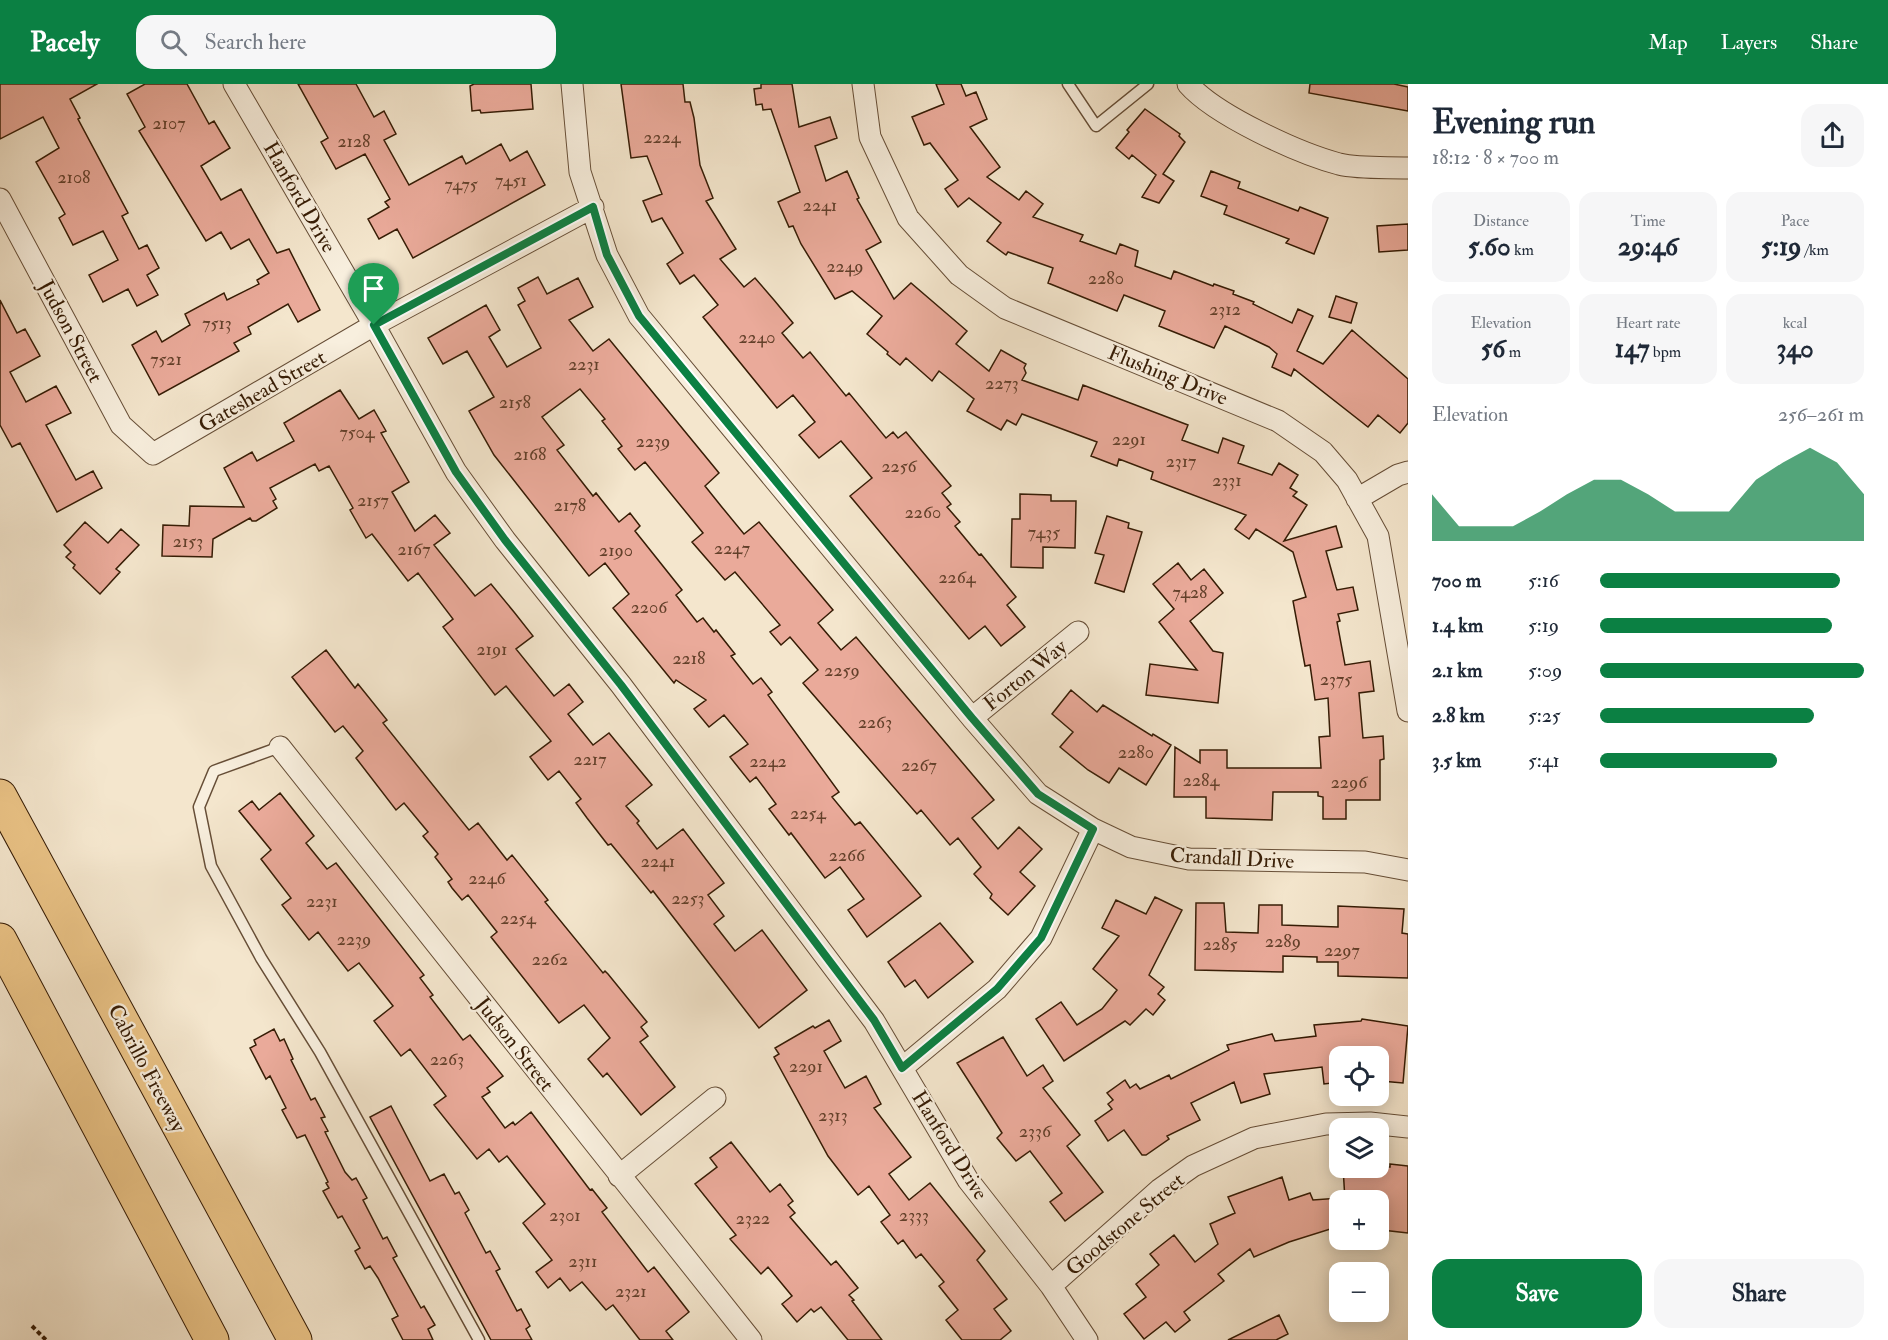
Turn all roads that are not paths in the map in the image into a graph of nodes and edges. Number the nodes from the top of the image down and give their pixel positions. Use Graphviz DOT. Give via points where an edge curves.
graph roads {
  1 [pos="234,84"];
  2 [pos="572,84"];
  3 [pos="863,84"];
  4 [pos="1068,84"];
  5 [pos="1148,84"];
  6 [pos="1188,84"];
  7 [pos="1408,168"];
  8 [pos="0,199"];
  9 [pos="593,207"];
  10 [pos="374,325"];
  11 [pos="153,454"];
  12 [pos="1408,472"];
  13 [pos="1357,499"];
  14 [pos="1078,632"];
  15 [pos="1408,711"];
  16 [pos="972,718"];
  17 [pos="280,747"];
  18 [pos="0,796"];
  19 [pos="1093,829"];
  20 [pos="1408,870"];
  21 [pos="0,940"];
  22 [pos="902,1068"];
  23 [pos="715,1098"];
  24 [pos="1408,1127"];
  25 [pos="620,1176"];
  26 [pos="1052,1286"];
  27 [pos="212,1340"];
  28 [pos="295,1340"];
  29 [pos="479,1340"];
  30 [pos="751,1340"];
  31 [pos="1087,1340"];
  1 -- 10 [label="street, Hanford Drive"];
  2 -- 9 [label="street, Crandall Drive" via="580,172"];
  3 -- 13 [label="street, Flushing Drive" via="870,137 908,218 959,275 1005,308 1278,421 1323,452 1347,480"];
  4 -- 5 [label="lane" via="1096,126"];
  6 -- 7 [label="street" via="1216,109 1300,150 1340,164"];
  8 -- 11 [label="street, Judson Street" via="122,425"];
  9 -- 10 [label="street, Gateshead Street"];
  9 -- 16 [label="street, Crandall Drive" via="607,255 639,316"];
  10 -- 11 [label="street, Gateshead Street"];
  10 -- 22 [label="street, Hanford Drive" via="456,472 874,1020"];
  12 -- 13 [label="street"];
  13 -- 15 [label="street, Flushing Drive" via="1378,536"];
  14 -- 16 [label="street, Forton Way"];
  16 -- 19 [label="street, Crandall Drive" via="1038,794"];
  17 -- 25 [label="street, Judson Street"];
  17 -- 29 [label="lane" via="214,771 199,807 211,866 261,958 320,1052"];
  18 -- 28 [label="highway, Cabrillo Freeway"];
  19 -- 20 [label="street, Crandall Drive" via="1131,847 1189,859 1365,862"];
  19 -- 22 [label="street" via="1041,938 997,989"];
  21 -- 27 [label="highway"];
  22 -- 26 [label="street, Hanford Drive" via="968,1180"];
  23 -- 25 [label="street"];
  24 -- 26 [label="street, Goodstone Street" via="1370,1123 1326,1125 1254,1138 1193,1166 1159,1190"];
  25 -- 30 [label="street, Judson Street"];
  26 -- 31 [label="street, Hanford Drive"];
}
